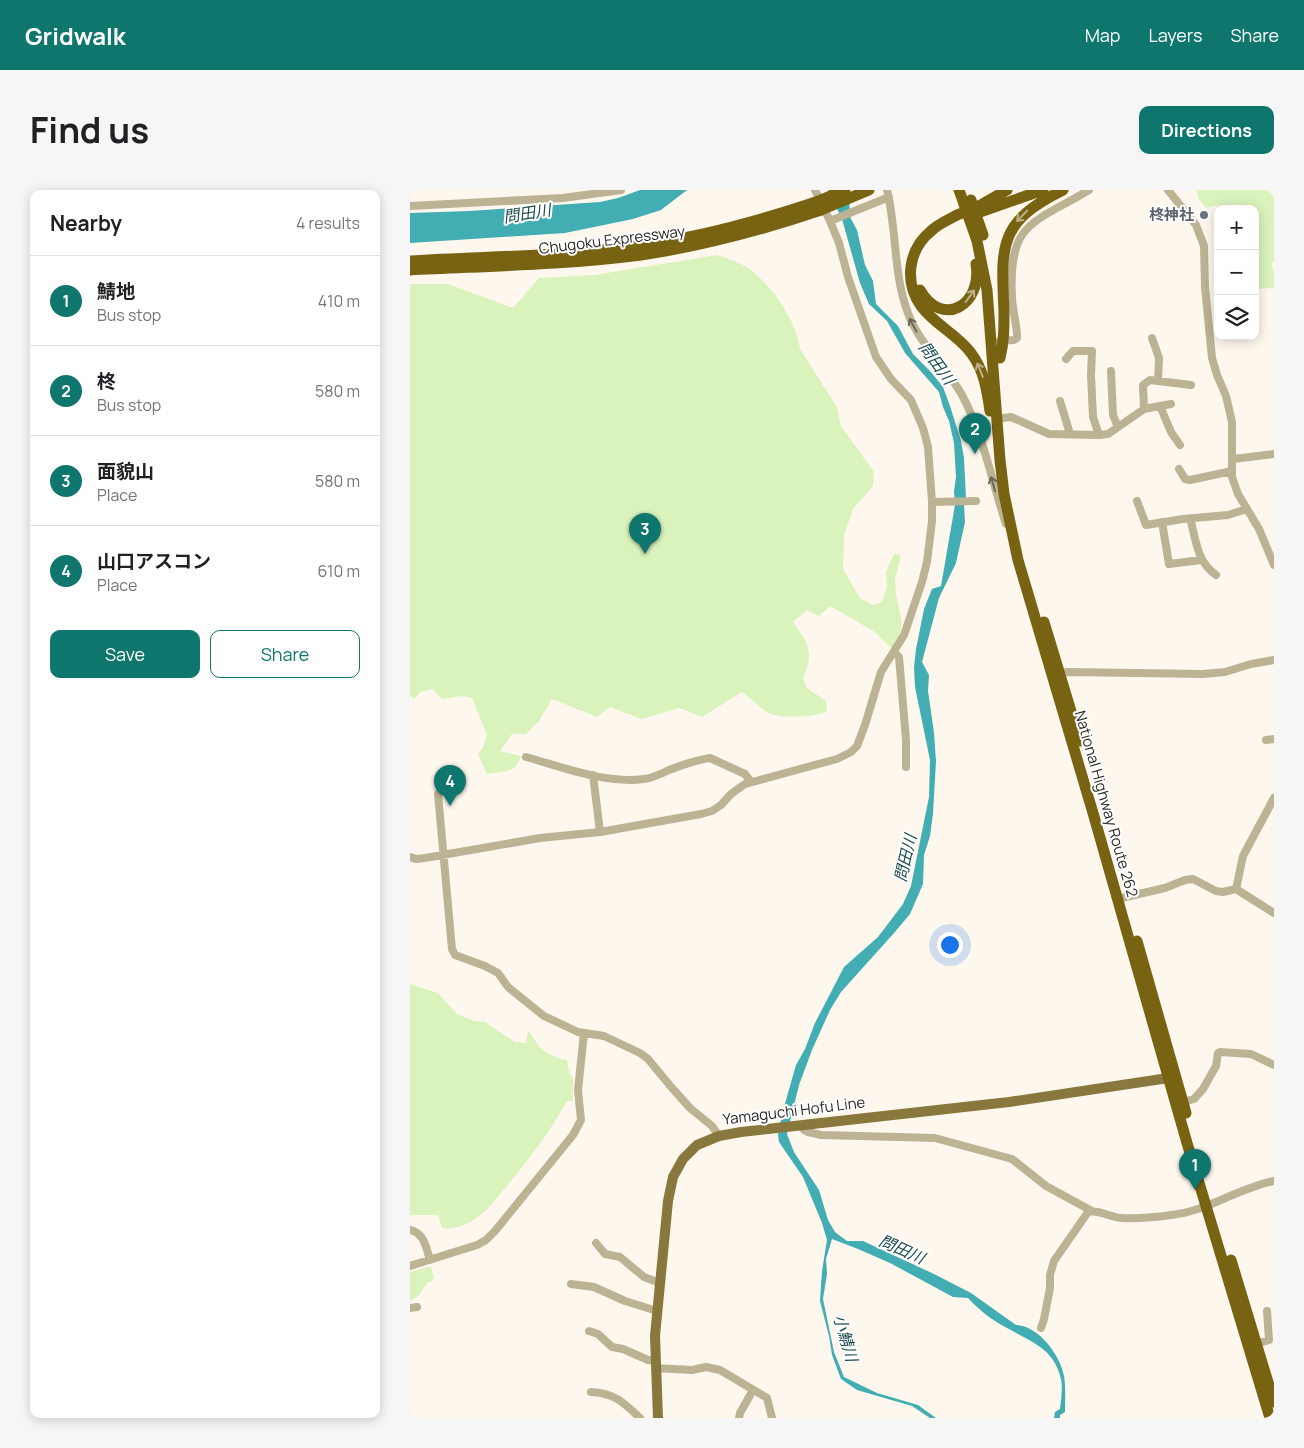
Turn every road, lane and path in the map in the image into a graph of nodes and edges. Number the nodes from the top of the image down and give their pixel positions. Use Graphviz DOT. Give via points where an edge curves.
graph roads {
  1 [pos="621,190"];
  2 [pos="815,190"];
  3 [pos="846,190"];
  4 [pos="869,190"];
  5 [pos="959,190"];
  6 [pos="967,190"];
  7 [pos="1007,190"];
  8 [pos="1042,190"];
  9 [pos="1063,190"];
  10 [pos="1088,190"];
  11 [pos="1168,190"];
  12 [pos="888,194"];
  13 [pos="410,206"];
  14 [pos="818,206"];
  15 [pos="980,209"];
  16 [pos="958,218"];
  17 [pos="832,220"];
  18 [pos="974,232"];
  19 [pos="410,261"];
  20 [pos="410,270"];
  21 [pos="1152,338"];
  22 [pos="1002,341"];
  23 [pos="1066,359"];
  24 [pos="1111,371"];
  25 [pos="1158,381"];
  26 [pos="1191,385"];
  27 [pos="1060,401"];
  28 [pos="1172,404"];
  29 [pos="1160,406"];
  30 [pos="1144,409"];
  31 [pos="1003,418"];
  32 [pos="1118,427"];
  33 [pos="1070,434"];
  34 [pos="1099,435"];
  35 [pos="1180,444"];
  36 [pos="1274,454"];
  37 [pos="1232,459"];
  38 [pos="1180,469"];
  39 [pos="1232,471"];
  40 [pos="1003,486"];
  41 [pos="974,501"];
  42 [pos="1137,501"];
  43 [pos="934,502"];
  44 [pos="1246,509"];
  45 [pos="1190,518"];
  46 [pos="1162,522"];
  47 [pos="1202,560"];
  48 [pos="1274,565"];
  49 [pos="1216,575"];
  50 [pos="1029,597"];
  51 [pos="894,653"];
  52 [pos="1274,660"];
  53 [pos="1056,674"];
  54 [pos="526,757"];
  55 [pos="906,767"];
  56 [pos="593,775"];
  57 [pos="751,782"];
  58 [pos="438,794"];
  59 [pos="1274,798"];
  60 [pos="600,832"];
  61 [pos="445,854"];
  62 [pos="410,857"];
  63 [pos="1236,889"];
  64 [pos="1121,898"];
  65 [pos="1274,913"];
  66 [pos="584,1033"];
  67 [pos="1274,1065"];
  68 [pos="1173,1078"];
  69 [pos="1183,1102"];
  70 [pos="803,1124"];
  71 [pos="718,1136"];
  72 [pos="1274,1181"];
  73 [pos="1210,1205"];
  74 [pos="1092,1211"];
  75 [pos="410,1230"];
  76 [pos="596,1243"];
  77 [pos="430,1260"];
  78 [pos="410,1266"];
  79 [pos="660,1283"];
  80 [pos="571,1284"];
  81 [pos="657,1311"];
  82 [pos="1268,1311"];
  83 [pos="1041,1328"];
  84 [pos="589,1331"];
  85 [pos="1256,1344"];
  86 [pos="655,1365"];
  87 [pos="1267,1378"];
  88 [pos="753,1390"];
  89 [pos="591,1392"];
  90 [pos="1274,1402"];
  91 [pos="640,1418"];
  92 [pos="658,1418"];
  93 [pos="739,1418"];
  94 [pos="772,1418"];
  95 [pos="1270,1418"];
  1 -- 13 [label="street" via="563,198"];
  2 -- 17 [label="street"];
  3 -- 14 [label="highway, Chugoku Expressway, bridge"];
  4 -- 14 [label="highway, Chugoku Expressway, bridge"];
  5 -- 18 [label="highway, National Highway Route 262"];
  6 -- 22 [label="highway" via="992,273"];
  7 -- 15 [label="highway"];
  8 -- 15 [label="highway"];
  9 -- 22 [label="highway, one-way" via="1036,204 1010,232 1003,258"];
  10 -- 22 [label="street" via="1028,226 1015,246 1010,275 1012,308 1018,333 1014,340"];
  11 -- 37 [label="street" via="1196,225 1204,246 1212,358 1232,422"];
  12 -- 17 [label="street"];
  50 -- 12 [label="street, one-way" via="966,403 920,337 907,310 899,280"];
  14 -- 19 [label="highway, Chugoku Expressway" via="732,228 641,246"];
  14 -- 20 [label="highway, Chugoku Expressway" via="735,237 641,255"];
  15 -- 16 [label="highway"];
  16 -- 18 [label="highway, one-way" via="938,231 918,258 918,287 933,306 950,310 970,300 978,278"];
  40 -- 16 [label="highway, one-way" via="980,366 964,344 922,307 910,278 912,256 920,242 930,231"];
  17 -- 43 [label="street" via="876,357 917,411 926,439"];
  18 -- 40 [label="highway, National Highway Route 262" via="989,307"];
  21 -- 25 [label="street" via="1159,358"];
  22 -- 31 [label="highway, National Highway Route 262"];
  23 -- 34 [label="street" via="1073,350 1092,352 1093,417"];
  24 -- 32 [label="street" via="1113,415"];
  25 -- 26 [label="street"];
  25 -- 30 [label="street" via="1150,380 1143,385"];
  27 -- 33 [label="street"];
  28 -- 29 [label="street"];
  29 -- 30 [label="street"];
  29 -- 35 [label="street"];
  30 -- 32 [label="street"];
  31 -- 33 [label="street" via="1011,417 1049,434"];
  31 -- 53 [label="highway, National Highway Route 262" via="1019,534"];
  32 -- 34 [label="street" via="1108,434"];
  33 -- 34 [label="street"];
  36 -- 37 [label="street"];
  37 -- 39 [label="street"];
  38 -- 39 [label="street" via="1185,479 1190,480"];
  39 -- 44 [label="street"];
  40 -- 50 [label="highway, National Highway Route 262" via="1014,544"];
  41 -- 43 [label="street"];
  42 -- 46 [label="street" via="1146,525"];
  43 -- 51 [label="street" via="922,582 904,635"];
  44 -- 45 [label="street" via="1228,515"];
  44 -- 48 [label="street" via="1259,529"];
  45 -- 46 [label="street"];
  45 -- 47 [label="street"];
  46 -- 47 [label="street" via="1169,564"];
  47 -- 49 [label="street"];
  50 -- 53 [label="highway, National Highway Route 262"];
  51 -- 55 [label="street" via="898,656"];
  51 -- 57 [label="street" via="881,672 862,736 851,752 837,759"];
  52 -- 53 [label="street" via="1218,673"];
  53 -- 64 [label="highway, National Highway Route 262"];
  54 -- 56 [label="street"];
  56 -- 57 [label="street" via="645,779 710,758 745,774"];
  56 -- 60 [label="street"];
  57 -- 60 [label="street" via="739,787 712,811"];
  58 -- 61 [label="street"];
  59 -- 63 [label="street" via="1243,856"];
  60 -- 61 [label="street"];
  61 -- 62 [label="street" via="416,859"];
  61 -- 66 [label="street" via="455,955 498,973 508,987 544,1016"];
  63 -- 64 [label="street" via="1216,891 1193,879"];
  63 -- 65 [label="street"];
  64 -- 68 [label="highway, National Highway Route 262"];
  66 -- 71 [label="street" via="604,1036 648,1059"];
  66 -- 77 [label="street" via="578,1090 582,1114 579,1126 486,1240"];
  67 -- 69 [label="street" via="1251,1054 1220,1052 1203,1089 1194,1099"];
  68 -- 69 [label="highway, National Highway Route 262"];
  68 -- 70 [label="main road, Yamaguchi Hofu Line" via="1009,1102"];
  68 -- 73 [label="highway, National Highway Route 262"];
  69 -- 73 [label="highway, National Highway Route 262"];
  70 -- 71 [label="main road, Yamaguchi Hofu Line"];
  70 -- 74 [label="street" via="804,1130 821,1135 935,1138 1012,1158 1046,1186"];
  71 -- 79 [label="main road, Yamaguchi Hofu Line" via="697,1145 677,1167 673,1177"];
  72 -- 73 [label="street"];
  73 -- 74 [label="street" via="1191,1212 1135,1218"];
  73 -- 85 [label="highway, National Highway Route 262"];
  73 -- 87 [label="highway, National Highway Route 262"];
  74 -- 83 [label="street" via="1086,1214 1054,1261"];
  75 -- 77 [label="street" via="423,1238"];
  76 -- 79 [label="street" via="605,1254 620,1257 644,1277"];
  77 -- 78 [label="street"];
  79 -- 81 [label="main road, Yamaguchi Hofu Line"];
  80 -- 81 [label="street" via="594,1287"];
  81 -- 86 [label="main road, Yamaguchi Hofu Line"];
  82 -- 85 [label="street" via="1269,1340"];
  84 -- 86 [label="street" via="598,1334 612,1347"];
  85 -- 87 [label="highway, National Highway Route 262"];
  86 -- 88 [label="street" via="720,1370"];
  86 -- 92 [label="main road, Yamaguchi Hofu Line"];
  87 -- 90 [label="highway, National Highway Route 262"];
  87 -- 95 [label="highway, National Highway Route 262"];
  88 -- 93 [label="street"];
  88 -- 94 [label="street" via="766,1398"];
  89 -- 91 [label="street" via="618,1399"];
}
